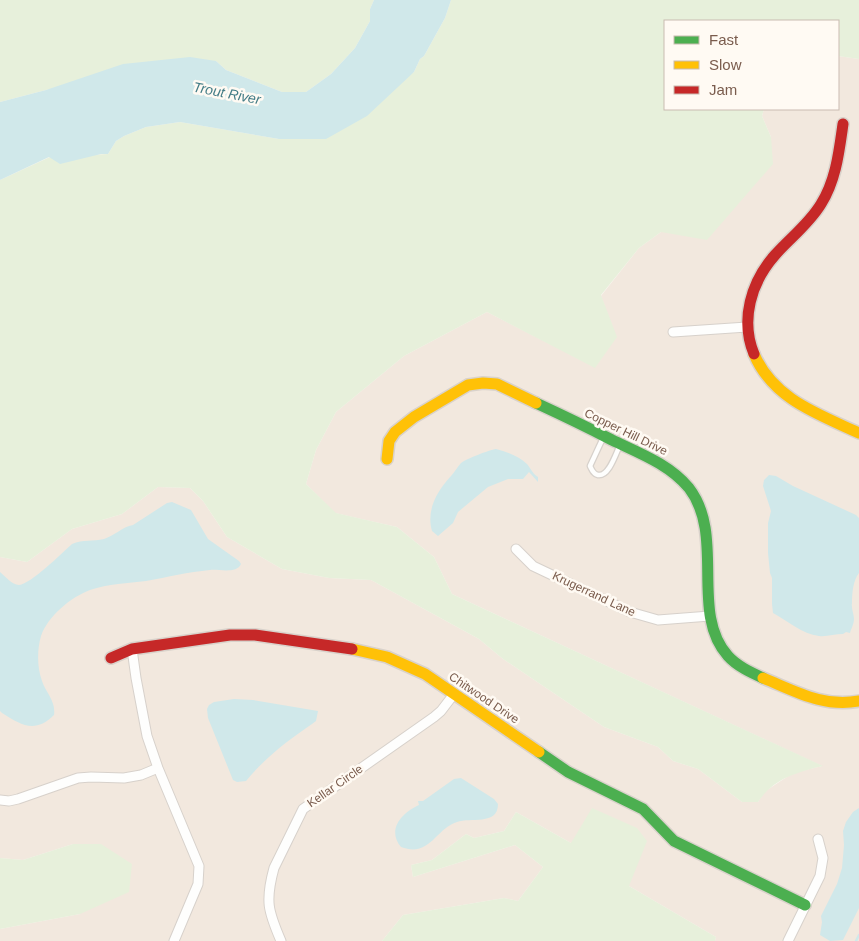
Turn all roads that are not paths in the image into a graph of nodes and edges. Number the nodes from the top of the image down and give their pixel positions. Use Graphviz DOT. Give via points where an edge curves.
graph roads {
  1 [pos="843,124"];
  2 [pos="747,327"];
  3 [pos="673,332"];
  4 [pos="859,433"];
  5 [pos="604,436"];
  6 [pos="620,444"];
  7 [pos="387,459"];
  8 [pos="516,550"];
  9 [pos="710,616"];
  10 [pos="132,649"];
  11 [pos="111,658"];
  12 [pos="454,694"];
  13 [pos="859,701"];
  14 [pos="158,768"];
  15 [pos="0,800"];
  16 [pos="818,839"];
  17 [pos="805,905"];
  18 [pos="174,941"];
  19 [pos="281,941"];
  20 [pos="788,941"];
  1 -- 2 [label="street" via="837,166 828,191 810,219 758,278 751,294"];
  2 -- 3 [label="street"];
  2 -- 4 [label="street" via="756,361 772,385 797,403"];
  5 -- 6 [label="street, Copper Hill Drive"];
  5 -- 6 [label="lane" via="590,466 596,474 607,471"];
  5 -- 7 [label="street, Copper Hill Drive" via="497,384 478,382 468,385 395,432 389,441"];
  6 -- 9 [label="street, Copper Hill Drive" via="669,468 696,498 705,520"];
  8 -- 9 [label="street, Krugerrand Lane" via="533,566 630,612 658,620"];
  9 -- 13 [label="street, Copper Hill Drive" via="718,643 732,660 744,668 818,702 841,704"];
  10 -- 11 [label="street, Chitwood Drive"];
  10 -- 12 [label="street, Chitwood Drive" via="207,637 243,635 363,650 411,666"];
  10 -- 14 [label="street" via="141,710"];
  12 -- 17 [label="street, Chitwood Drive" via="568,772 643,809 674,841"];
  12 -- 19 [label="street, Kellar Circle" via="434,717 303,809 271,878 269,914"];
  14 -- 15 [label="street" via="124,778 78,778 18,799"];
  14 -- 18 [label="street" via="199,866 198,884"];
  16 -- 17 [label="street" via="822,867"];
  17 -- 20 [label="street"];
}
